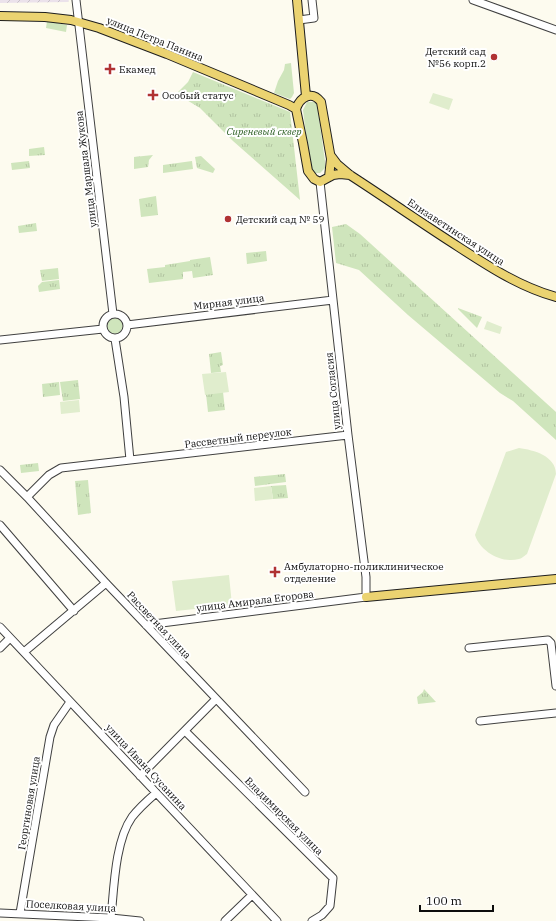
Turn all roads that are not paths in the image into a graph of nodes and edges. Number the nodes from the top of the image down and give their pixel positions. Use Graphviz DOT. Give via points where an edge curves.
graph roads {
  1 [pos="76,0"];
  2 [pos="297,0"];
  3 [pos="312,0"];
  4 [pos="473,0"];
  5 [pos="0,16"];
  6 [pos="299,20"];
  7 [pos="79,22"];
  8 [pos="556,30"];
  9 [pos="306,96"];
  10 [pos="296,109"];
  11 [pos="331,156"];
  12 [pos="350,175"];
  13 [pos="329,177"];
  14 [pos="320,182"];
  15 [pos="556,297"];
  16 [pos="333,300"];
  17 [pos="113,314"];
  18 [pos="127,325"];
  19 [pos="103,329"];
  20 [pos="115,339"];
  21 [pos="0,340"];
  22 [pos="348,435"];
  23 [pos="130,460"];
  24 [pos="0,470"];
  25 [pos="27,497"];
  26 [pos="0,525"];
  27 [pos="556,579"];
  28 [pos="106,583"];
  29 [pos="366,597"];
  30 [pos="74,611"];
  31 [pos="146,625"];
  32 [pos="0,627"];
  33 [pos="10,638"];
  34 [pos="0,648"];
  35 [pos="469,648"];
  36 [pos="24,652"];
  37 [pos="556,686"];
  38 [pos="216,700"];
  39 [pos="70,702"];
  40 [pos="556,712"];
  41 [pos="480,721"];
  42 [pos="185,731"];
  43 [pos="140,776"];
  44 [pos="305,792"];
  45 [pos="156,793"];
  46 [pos="252,895"];
  47 [pos="0,913"];
  48 [pos="20,913"];
  49 [pos="111,918"];
  50 [pos="140,921"];
  51 [pos="225,921"];
  52 [pos="276,921"];
  53 [pos="312,921"];
  1 -- 7 [label="street, улица Маршала Жукова"];
  2 -- 6 [label="main road"];
  3 -- 6 [label="street" via="314,18"];
  4 -- 8 [label="street"];
  5 -- 7 [label="main road, улица Петра Панина" via="45,17"];
  6 -- 9 [label="main road"];
  7 -- 10 [label="main road, улица Петра Панина" via="167,54"];
  7 -- 17 [label="street, улица Маршала Жукова"];
  9 -- 10 [label="main road"];
  9 -- 11 [label="main road" via="315,96 321,102"];
  10 -- 14 [label="main road" via="308,171"];
  11 -- 12 [label="main road, Елизаветинская улица"];
  11 -- 13 [label="main road"];
  12 -- 13 [label="main road"];
  12 -- 15 [label="main road, Елизаветинская улица" via="496,271 520,284"];
  13 -- 14 [label="main road"];
  14 -- 16 [label="street, улица Согласия"];
  16 -- 18 [label="street, Мирная улица"];
  16 -- 22 [label="street, улица Согласия"];
  17 -- 18 [label="street" via="122,317"];
  17 -- 19 [label="street" via="104,320"];
  18 -- 20 [label="street" via="124,334"];
  19 -- 20 [label="street" via="106,335"];
  19 -- 21 [label="street"];
  20 -- 23 [label="street"];
  22 -- 23 [label="street, Рассветный переулок"];
  22 -- 29 [label="street, улица Согласия" via="366,577"];
  23 -- 25 [label="street, Рассветный переулок" via="57,470"];
  24 -- 25 [label="street, Рассветная улица"];
  25 -- 28 [label="street, Рассветная улица"];
  26 -- 30 [label="street"];
  27 -- 29 [label="main road"];
  28 -- 30 [label="street"];
  28 -- 31 [label="street, Рассветная улица"];
  29 -- 31 [label="street, улица Амирала Егорова"];
  30 -- 36 [label="street"];
  31 -- 38 [label="street, Рассветная улица"];
  32 -- 33 [label="street, улица Ивана Сусанина"];
  33 -- 34 [label="street"];
  33 -- 36 [label="street, улица Ивана Сусанина"];
  35 -- 37 [label="street" via="548,640 551,643"];
  36 -- 39 [label="street, улица Ивана Сусанина"];
  38 -- 42 [label="street"];
  38 -- 44 [label="street, Рассветная улица"];
  39 -- 43 [label="street, улица Ивана Сусанина"];
  39 -- 48 [label="street, Георгиновая улица" via="54,725 50,738"];
  40 -- 41 [label="street"];
  42 -- 43 [label="street"];
  42 -- 53 [label="street, Владимирская улица" via="333,878 330,906"];
  43 -- 45 [label="street, улица Ивана Сусанина"];
  45 -- 46 [label="street, улица Ивана Сусанина"];
  45 -- 49 [label="street" via="133,816 123,836"];
  46 -- 51 [label="street"];
  46 -- 52 [label="street, улица Ивана Сусанина"];
  47 -- 48 [label="street, Поселковая улица"];
  48 -- 49 [label="street, Поселковая улица"];
  49 -- 50 [label="street, Поселковая улица"];
}
